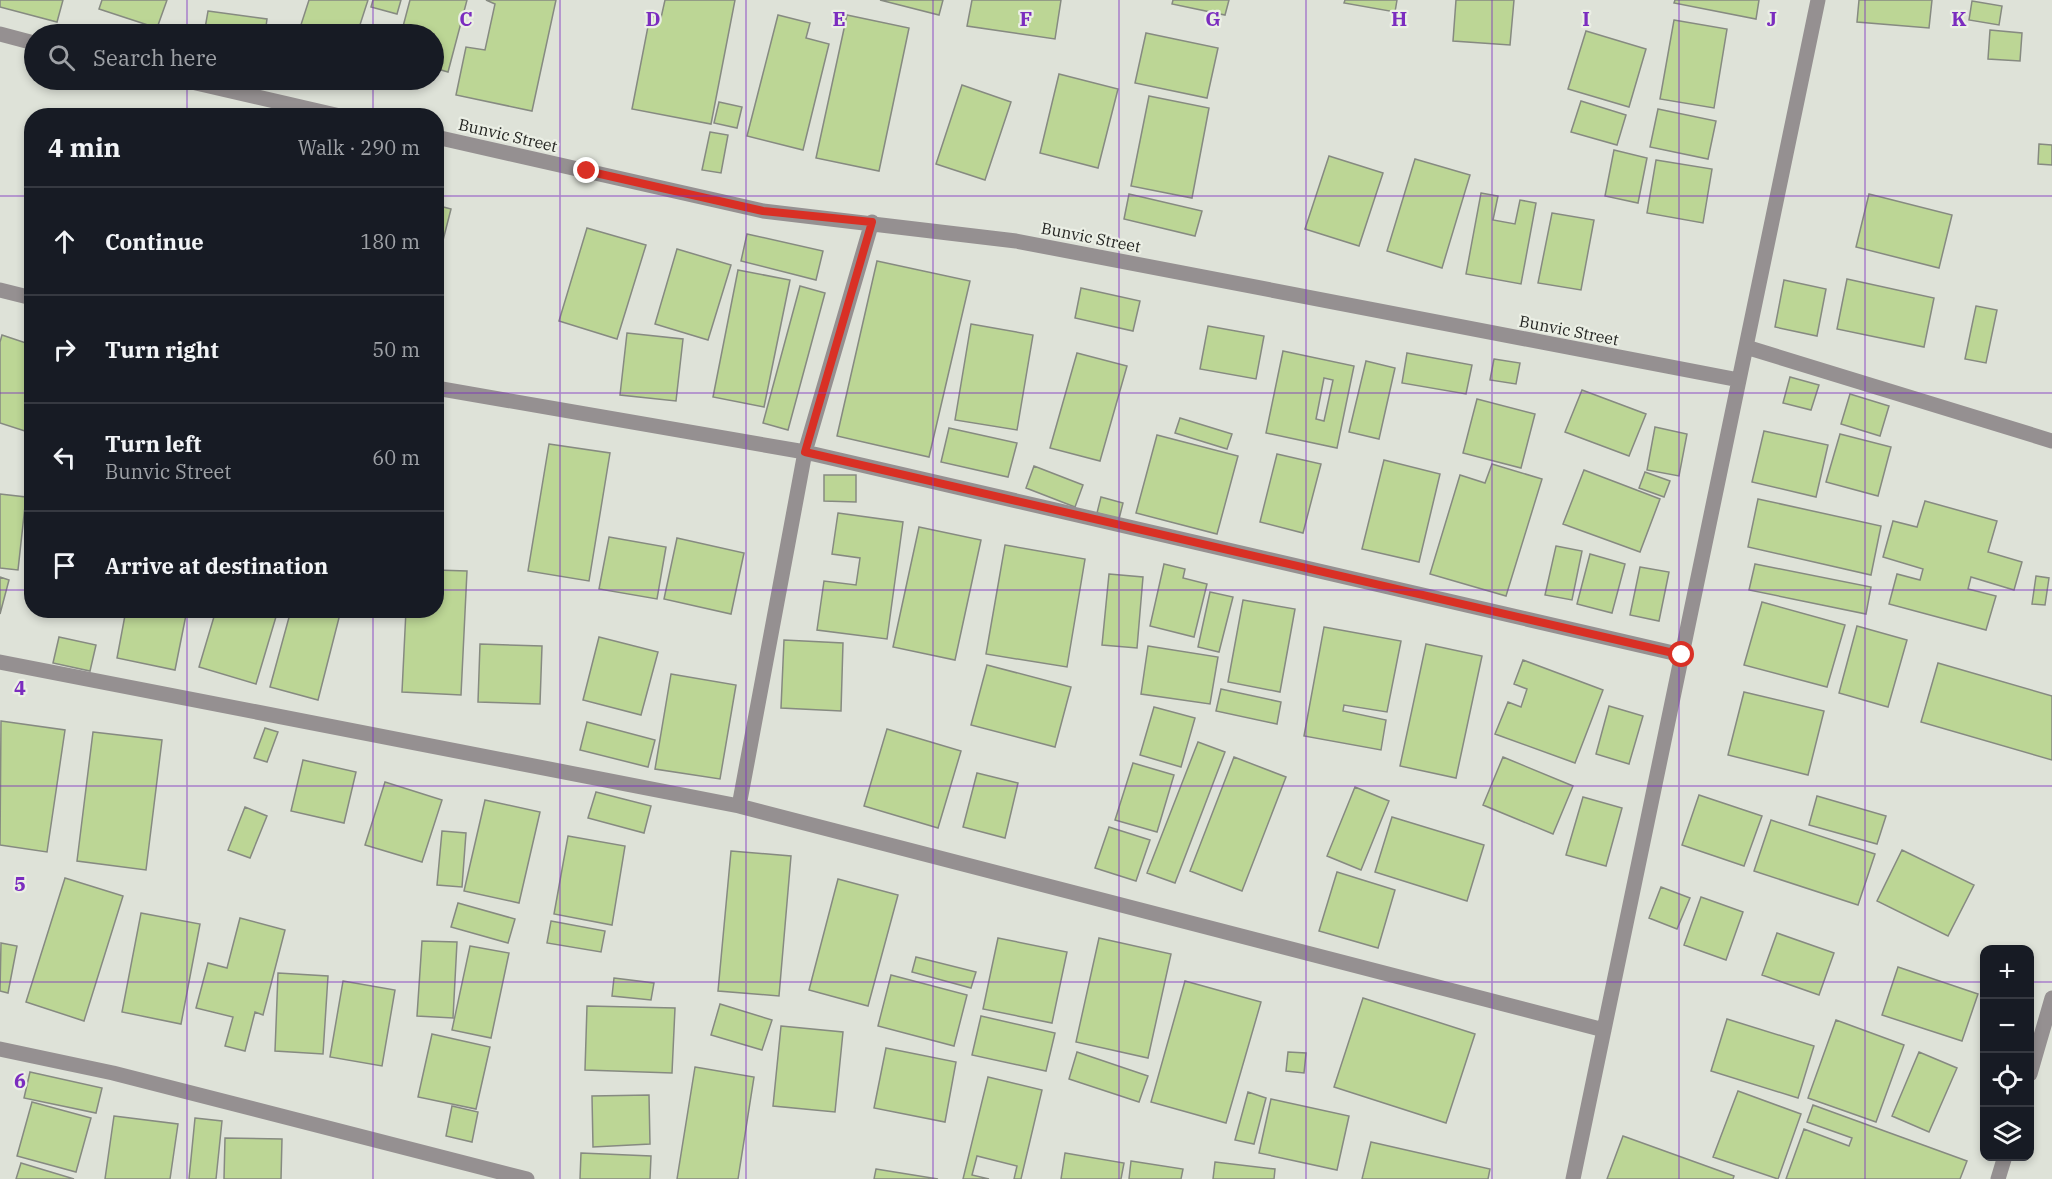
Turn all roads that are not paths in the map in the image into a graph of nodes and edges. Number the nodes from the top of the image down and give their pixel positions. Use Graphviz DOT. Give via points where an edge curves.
graph roads {
  1 [pos="1818,0"];
  2 [pos="0,34"];
  3 [pos="24,40"];
  4 [pos="227,90"];
  5 [pos="305,108"];
  6 [pos="444,139"];
  7 [pos="872,222"];
  8 [pos="0,290"];
  9 [pos="24,296"];
  10 [pos="1746,347"];
  11 [pos="1739,380"];
  12 [pos="444,389"];
  13 [pos="2052,441"];
  14 [pos="805,452"];
  15 [pos="1682,655"];
  16 [pos="0,662"];
  17 [pos="739,806"];
  18 [pos="2052,998"];
  19 [pos="1604,1030"];
  20 [pos="0,1048"];
  21 [pos="2034,1060"];
  22 [pos="2003,1161"];
  23 [pos="527,1179"];
  24 [pos="1572,1179"];
  25 [pos="1998,1179"];
  1 -- 10 [label="street"];
  2 -- 3 [label="street"];
  4 -- 5 [label="street"];
  6 -- 7 [label="street, Bunvic Street" via="763,211"];
  7 -- 11 [label="street, Bunvic Street" via="1016,241"];
  7 -- 14 [label="street"];
  8 -- 9 [label="street"];
  10 -- 11 [label="street"];
  10 -- 13 [label="street"];
  11 -- 15 [label="street"];
  12 -- 14 [label="street"];
  14 -- 15 [label="street"];
  14 -- 17 [label="street"];
  15 -- 19 [label="street"];
  16 -- 17 [label="street"];
  17 -- 19 [label="street"];
  18 -- 21 [label="street"];
  19 -- 24 [label="street"];
  20 -- 23 [label="street"];
  22 -- 25 [label="street"];
}
